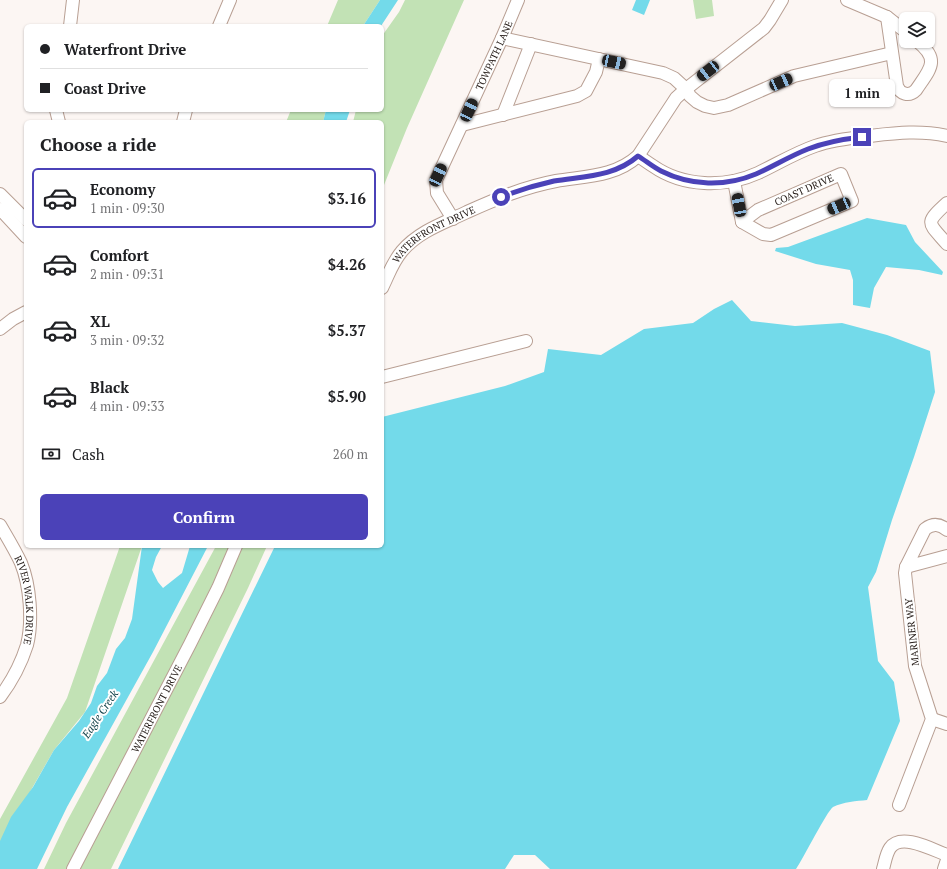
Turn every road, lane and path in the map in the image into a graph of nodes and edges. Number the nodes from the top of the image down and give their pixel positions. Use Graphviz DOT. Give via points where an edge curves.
graph roads {
  1 [pos="73,0"];
  2 [pos="230,0"];
  3 [pos="518,0"];
  4 [pos="782,0"];
  5 [pos="847,0"];
  6 [pos="887,17"];
  7 [pos="70,24"];
  8 [pos="220,24"];
  9 [pos="899,26"];
  10 [pos="502,38"];
  11 [pos="531,44"];
  12 [pos="925,48"];
  13 [pos="892,53"];
  14 [pos="599,59"];
  15 [pos="686,89"];
  16 [pos="503,115"];
  17 [pos="462,125"];
  18 [pos="947,136"];
  19 [pos="638,156"];
  20 [pos="734,181"];
  21 [pos="0,194"];
  22 [pos="947,203"];
  23 [pos="0,209"];
  24 [pos="24,218"];
  25 [pos="453,218"];
  26 [pos="742,222"];
  27 [pos="24,235"];
  28 [pos="947,244"];
  29 [pos="384,283"];
  30 [pos="24,313"];
  31 [pos="0,329"];
  32 [pos="526,341"];
  33 [pos="384,376"];
  34 [pos="0,525"];
  35 [pos="947,530"];
  36 [pos="235,548"];
  37 [pos="947,556"];
  38 [pos="906,567"];
  39 [pos="2,693"];
  40 [pos="932,719"];
  41 [pos="947,724"];
  42 [pos="899,805"];
  43 [pos="947,855"];
  44 [pos="947,860"];
  45 [pos="73,869"];
  46 [pos="882,869"];
  47 [pos="944,869"];
  1 -- 7 [label="street"];
  2 -- 8 [label="street"];
  3 -- 10 [label="street, TOWPATH LANE"];
  4 -- 15 [label="street, WATERFRONT DRIVE" via="770,20 755,36"];
  5 -- 6 [label="street"];
  6 -- 9 [label="street"];
  6 -- 13 [label="street"];
  10 -- 11 [label="street"];
  10 -- 17 [label="street, TOWPATH LANE"];
  11 -- 14 [label="street"];
  11 -- 16 [label="street"];
  12 -- 13 [label="street" via="932,61 928,72 912,93 907,94 898,88"];
  13 -- 15 [label="street" via="794,76 719,107 701,105"];
  14 -- 15 [label="street" via="663,73 674,78"];
  14 -- 16 [label="street" via="596,72 586,91 577,96"];
  15 -- 19 [label="street, WATERFRONT DRIVE" via="676,98"];
  16 -- 17 [label="street"];
  17 -- 25 [label="street, TOWPATH LANE" via="436,183 440,200"];
  18 -- 20 [label="street" via="912,131 834,141 807,149"];
  19 -- 20 [label="street" via="661,171 686,180 713,183"];
  19 -- 25 [label="street, WATERFRONT DRIVE" via="606,174 555,181 523,189"];
  20 -- 26 [label="street"];
  21 -- 24 [label="street"];
  22 -- 28 [label="street" via="932,217 931,222"];
  23 -- 27 [label="street"];
  25 -- 29 [label="street, WATERFRONT DRIVE" via="426,231 408,245 396,258"];
  26 -- 26 [label="street, COAST DRIVE" via="763,234 771,235 852,201 841,174 758,210"];
  30 -- 31 [label="street"];
  32 -- 33 [label="street"];
  34 -- 39 [label="street, RIVER WALK DRIVE" via="20,562 30,606 27,644 17,669"];
  35 -- 38 [label="street, MARINER WAY" via="939,525 931,525 925,529"];
  36 -- 45 [label="street, WATERFRONT DRIVE" via="203,619"];
  37 -- 38 [label="street"];
  38 -- 40 [label="street, MARINER WAY" via="914,666"];
  40 -- 41 [label="street"];
  40 -- 42 [label="street"];
  43 -- 46 [label="street" via="912,842 897,842 890,848"];
  44 -- 47 [label="street"];
}
